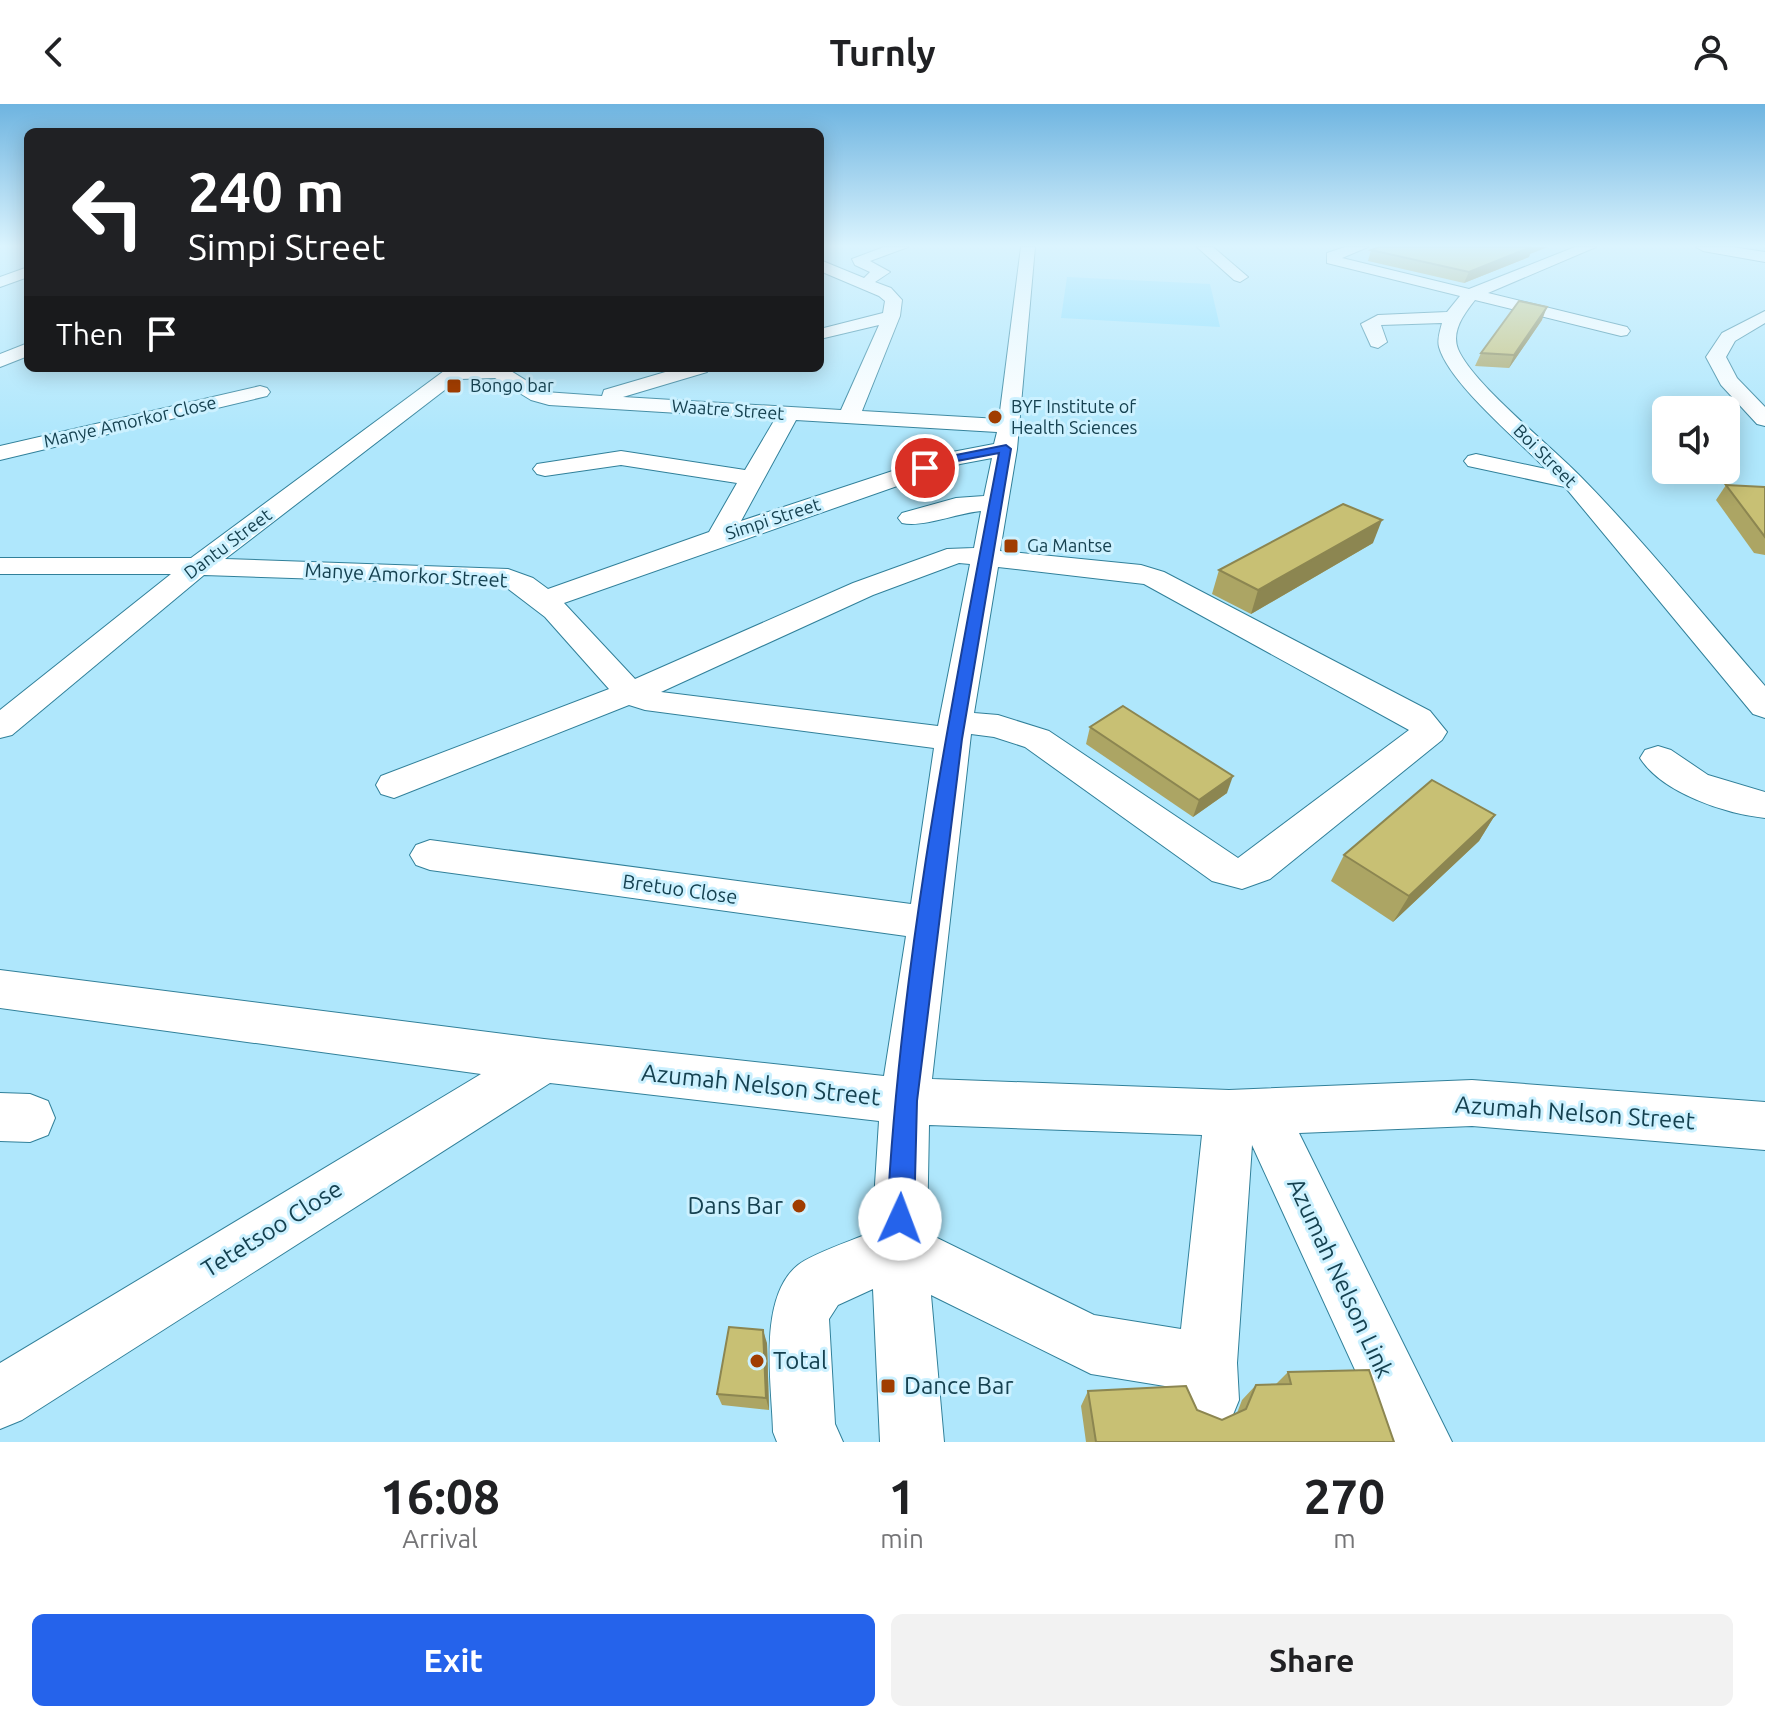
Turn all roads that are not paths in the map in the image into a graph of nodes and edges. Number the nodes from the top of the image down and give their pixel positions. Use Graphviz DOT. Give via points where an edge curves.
graph roads {
  1 [pos="892,309"];
  2 [pos="1021,309"];
  3 [pos="1458,309"];
  4 [pos="1534,309"];
  5 [pos="891,316"];
  6 [pos="1765,316"];
  7 [pos="1452,317"];
  8 [pos="1621,331"];
  9 [pos="824,333"];
  10 [pos="1378,342"];
  11 [pos="24,351"];
  12 [pos="0,361"];
  13 [pos="456,372"];
  14 [pos="510,372"];
  15 [pos="686,372"];
  16 [pos="260,392"];
  17 [pos="587,401"];
  18 [pos="788,414"];
  19 [pos="849,417"];
  20 [pos="1765,419"];
  21 [pos="1007,437"];
  22 [pos="0,453"];
  23 [pos="1476,461"];
  24 [pos="545,469"];
  25 [pos="752,478"];
  26 [pos="1573,482"];
  27 [pos="997,502"];
  28 [pos="911,518"];
  29 [pos="719,537"];
  30 [pos="988,558"];
  31 [pos="0,566"];
  32 [pos="197,567"];
  33 [pos="544,600"];
  34 [pos="630,693"];
  35 [pos="1765,707"];
  36 [pos="0,727"];
  37 [pos="955,731"];
  38 [pos="1658,758"];
  39 [pos="394,785"];
  40 [pos="1764,802"];
  41 [pos="430,855"];
  42 [pos="930,923"];
  43 [pos="0,989"];
  44 [pos="544,1061"];
  45 [pos="905,1101"];
  46 [pos="1245,1112"];
  47 [pos="1765,1126"];
  48 [pos="899,1248"];
  49 [pos="0,1398"];
  50 [pos="811,1442"];
  51 [pos="912,1442"];
  52 [pos="1420,1442"];
  1 -- 5 [label="street"];
  2 -- 21 [label="street"];
  3 -- 7 [label="street"];
  4 -- 8 [label="street"];
  5 -- 9 [label="street"];
  5 -- 19 [label="street"];
  6 -- 20 [label="street" via="1728,337 1716,357 1728,381"];
  7 -- 10 [label="street" via="1378,320 1370,324"];
  7 -- 26 [label="street, Boi Street" via="1447,339 1458,366"];
  11 -- 12 [label="street"];
  13 -- 32 [label="street, Dantu Street"];
  14 -- 17 [label="street, Waatre Street" via="538,396"];
  15 -- 17 [label="street"];
  16 -- 22 [label="street, Manye Amorkor Close"];
  17 -- 18 [label="street, Waatre Street"];
  18 -- 19 [label="street, Waatre Street"];
  18 -- 25 [label="street"];
  19 -- 21 [label="street, Waatre Street"];
  21 -- 27 [label="street"];
  21 -- 29 [label="street, Simpi Street"];
  23 -- 26 [label="street"];
  24 -- 25 [label="street" via="621,458"];
  25 -- 29 [label="street"];
  26 -- 35 [label="street, Boi Street"];
  27 -- 28 [label="street"];
  27 -- 30 [label="street"];
  29 -- 33 [label="street, Simpi Street"];
  30 -- 34 [label="street" via="957,555 863,589"];
  30 -- 37 [label="street"];
  30 -- 37 [label="street, Manye Amorkor Street" via="1154,578 1418,719 1430,732 1242,874 1226,870 1037,739 998,726"];
  31 -- 32 [label="street, Manye Amorkor Street"];
  32 -- 33 [label="street, Manye Amorkor Street" via="495,576 517,579"];
  32 -- 36 [label="street, Dantu Street"];
  33 -- 34 [label="street, Manye Amorkor Street"];
  34 -- 37 [label="street, Manye Amorkor Street" via="667,705"];
  34 -- 39 [label="street"];
  37 -- 42 [label="street"];
  38 -- 40 [label="street" via="1683,780 1707,790"];
  41 -- 42 [label="street, Bretuo Close"];
  42 -- 45 [label="street"];
  43 -- 44 [label="street, Azumah Nelson Street"];
  44 -- 45 [label="street, Azumah Nelson Street"];
  44 -- 49 [label="street, Tetetsoo Close"];
  45 -- 46 [label="street, Azumah Nelson Street"];
  45 -- 48 [label="street"];
  46 -- 47 [label="street, Azumah Nelson Street" via="1472,1103"];
  46 -- 48 [label="street" via="1208,1381 1091,1344"];
  46 -- 52 [label="street, Azumah Nelson Link"];
  48 -- 50 [label="street" via="818,1285 800,1312 804,1432"];
  48 -- 51 [label="street"];
}
